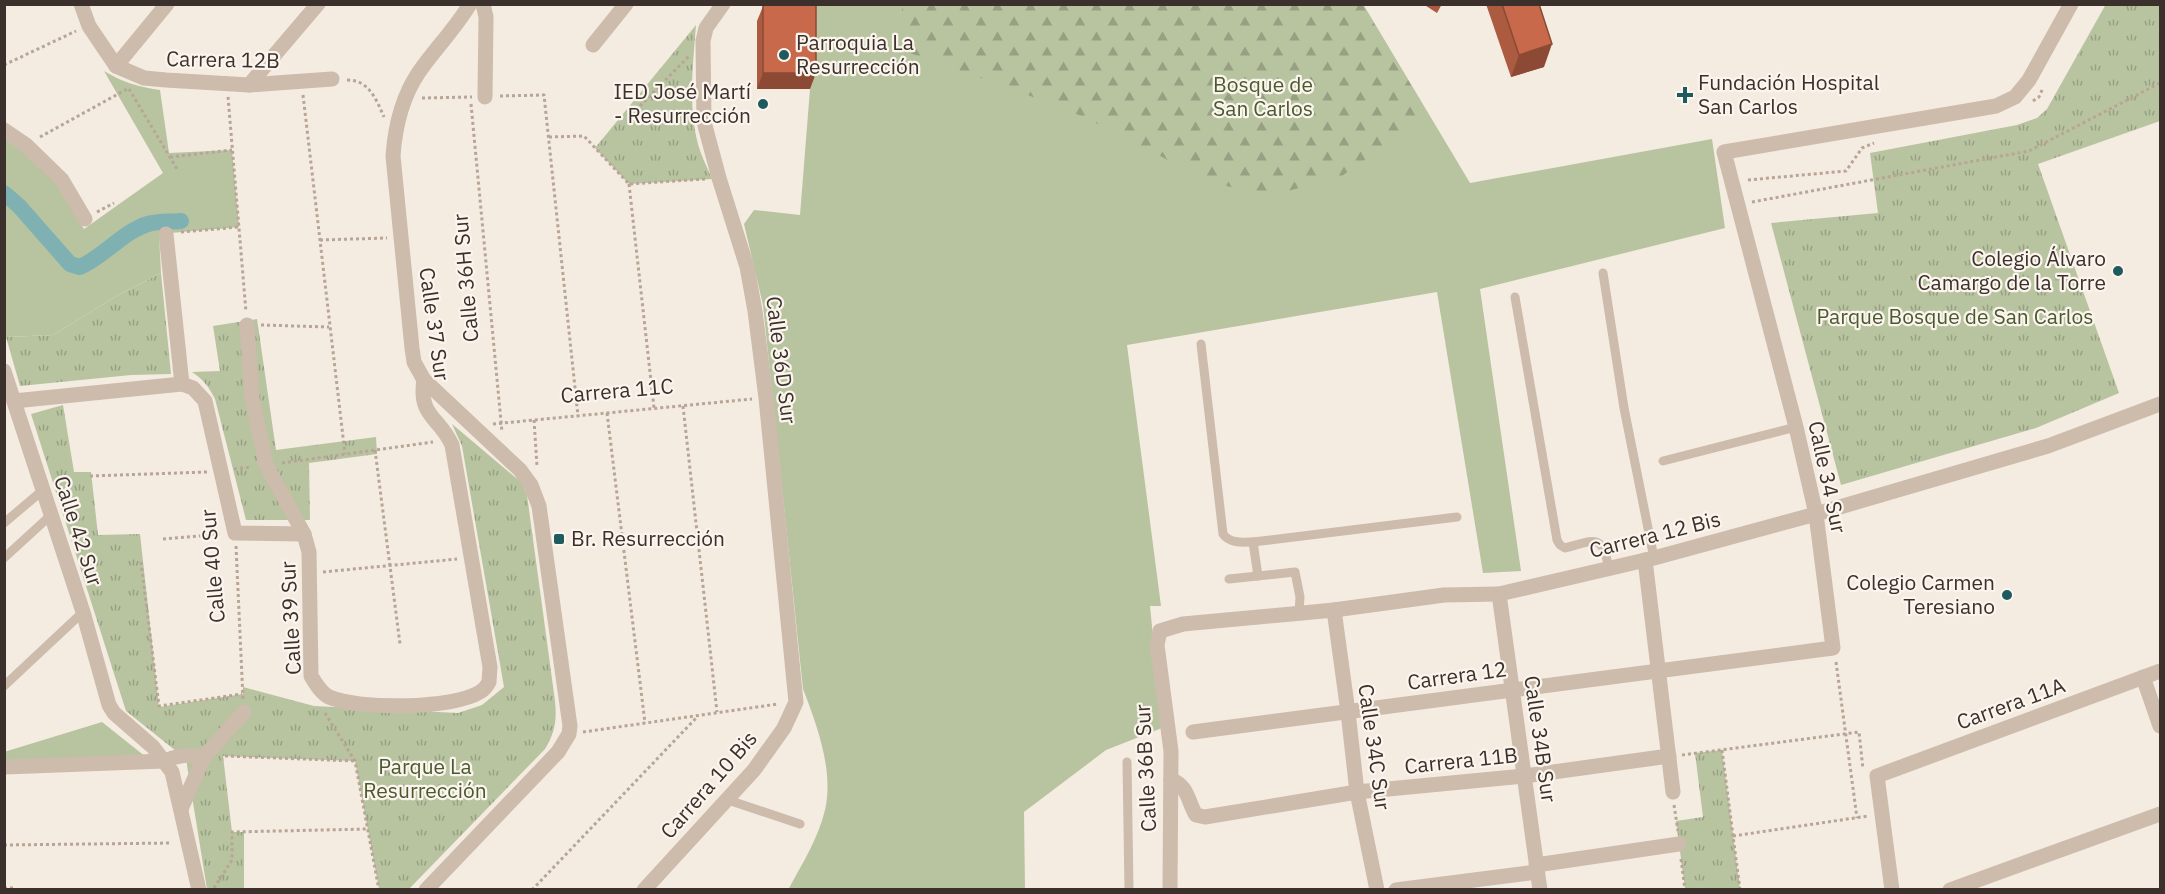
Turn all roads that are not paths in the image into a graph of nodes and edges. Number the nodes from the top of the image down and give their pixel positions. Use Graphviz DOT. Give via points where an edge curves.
graph roads {
  1 [pos="81,4"];
  2 [pos="167,4"];
  3 [pos="318,4"];
  4 [pos="470,4"];
  5 [pos="483,4"];
  6 [pos="626,4"];
  7 [pos="723,4"];
  8 [pos="2071,4"];
  9 [pos="593,45"];
  10 [pos="116,66"];
  11 [pos="332,79"];
  12 [pos="249,85"];
  13 [pos="477,97"];
  14 [pos="4,130"];
  15 [pos="85,219"];
  16 [pos="166,234"];
  17 [pos="1603,273"];
  18 [pos="1515,297"];
  19 [pos="247,325"];
  20 [pos="1202,344"];
  21 [pos="5,373"];
  22 [pos="424,380"];
  23 [pos="188,386"];
  24 [pos="14,401"];
  25 [pos="2160,404"];
  26 [pos="1796,428"];
  27 [pos="1663,461"];
  28 [pos="43,490"];
  29 [pos="1816,514"];
  30 [pos="51,515"];
  31 [pos="1457,517"];
  32 [pos="4,523"];
  33 [pos="304,534"];
  34 [pos="1254,542"];
  35 [pos="4,558"];
  36 [pos="1650,559"];
  37 [pos="1609,569"];
  38 [pos="1258,576"];
  39 [pos="1229,579"];
  40 [pos="1499,594"];
  41 [pos="1334,610"];
  42 [pos="82,612"];
  43 [pos="1299,612"];
  44 [pos="1157,645"];
  45 [pos="1833,648"];
  46 [pos="1658,670"];
  47 [pos="2160,671"];
  48 [pos="2143,677"];
  49 [pos="4,686"];
  50 [pos="1512,690"];
  51 [pos="327,696"];
  52 [pos="796,702"];
  53 [pos="244,712"];
  54 [pos="1348,712"];
  55 [pos="2160,726"];
  56 [pos="1193,732"];
  57 [pos="1669,756"];
  58 [pos="204,757"];
  59 [pos="165,761"];
  60 [pos="1127,762"];
  61 [pos="4,767"];
  62 [pos="1524,776"];
  63 [pos="1171,780"];
  64 [pos="1357,792"];
  65 [pos="1673,792"];
  66 [pos="725,800"];
  67 [pos="182,809"];
  68 [pos="2160,814"];
  69 [pos="800,824"];
  70 [pos="1679,844"];
  71 [pos="1537,868"];
  72 [pos="199,890"];
  73 [pos="426,890"];
  74 [pos="644,890"];
  75 [pos="1129,890"];
  76 [pos="1170,890"];
  77 [pos="1377,890"];
  78 [pos="1396,890"];
  79 [pos="1540,890"];
  80 [pos="1892,890"];
  81 [pos="1950,890"];
  1 -- 10 [label="street" via="89,26"];
  2 -- 10 [label="street"];
  3 -- 12 [label="street"];
  4 -- 22 [label="street, Calle 37 Sur" via="418,74 391,126 412,348 414,362"];
  5 -- 13 [label="street" via="486,17"];
  6 -- 9 [label="street"];
  7 -- 52 [label="street, Calle 36D Sur" via="704,35 704,122 747,267 766,398"];
  8 -- 26 [label="street, Calle 34 Sur" via="2021,101 1724,152 1745,204"];
  10 -- 12 [label="street, Carrera 12B" via="144,78"];
  11 -- 12 [label="street, Carrera 12B"];
  14 -- 15 [label="street" via="26,145 62,180"];
  16 -- 23 [label="street, Calle 40 Sur"];
  17 -- 36 [label="lane"];
  18 -- 37 [label="lane" via="1557,540 1565,548 1599,543 1605,549"];
  19 -- 33 [label="street, Calle 39 Sur" via="252,398 266,465"];
  20 -- 34 [label="lane" via="1224,534 1232,541"];
  21 -- 24 [label="street, Calle 42 Sur"];
  22 -- 51 [label="street, Calle 37 Sur" via="423,404 452,445 490,675 479,693 433,705 359,704"];
  22 -- 73 [label="street" via="526,477 534,479 569,715 569,734 558,752"];
  23 -- 24 [label="street"];
  23 -- 33 [label="street, Calle 40 Sur" via="205,401 236,533"];
  24 -- 28 [label="street, Calle 42 Sur"];
  25 -- 29 [label="street, Carrera 12 Bis" via="2048,446"];
  26 -- 27 [label="lane"];
  26 -- 29 [label="street, Calle 34 Sur"];
  28 -- 30 [label="street, Calle 42 Sur"];
  28 -- 32 [label="lane"];
  29 -- 36 [label="street, Carrera 12 Bis"];
  29 -- 45 [label="street, Calle 34 Sur"];
  30 -- 35 [label="lane"];
  30 -- 42 [label="street, Calle 42 Sur"];
  31 -- 34 [label="lane"];
  33 -- 51 [label="street, Calle 39 Sur" via="309,552 311,676"];
  34 -- 38 [label="lane"];
  36 -- 37 [label="street, Carrera 12 Bis"];
  36 -- 46 [label="street"];
  37 -- 40 [label="street, Carrera 12 Bis"];
  38 -- 39 [label="lane"];
  38 -- 43 [label="lane" via="1295,572"];
  40 -- 41 [label="street, Carrera 12 Bis" via="1444,595"];
  40 -- 50 [label="street, Calle 34B Sur"];
  41 -- 43 [label="street, Carrera 12 Bis"];
  41 -- 54 [label="street, Calle 34C Sur"];
  42 -- 49 [label="lane"];
  42 -- 59 [label="street, Calle 42 Sur" via="109,705"];
  43 -- 44 [label="street, Carrera 12 Bis" via="1183,624 1160,631"];
  44 -- 63 [label="street, Calle 36B Sur" via="1170,734"];
  45 -- 46 [label="street, Carrera 12"];
  46 -- 50 [label="street, Carrera 12"];
  46 -- 57 [label="street"];
  47 -- 48 [label="street, Carrera 11A"];
  48 -- 55 [label="street"];
  48 -- 80 [label="street, Carrera 11A" via="1876,777"];
  50 -- 54 [label="street, Carrera 12"];
  50 -- 62 [label="street, Calle 34B Sur"];
  52 -- 66 [label="street, Carrera 10 Bis" via="773,745"];
  53 -- 58 [label="street"];
  54 -- 56 [label="street, Carrera 12"];
  54 -- 64 [label="street, Calle 34C Sur"];
  57 -- 62 [label="street, Carrera 11B"];
  57 -- 65 [label="street"];
  58 -- 59 [label="street" via="191,754"];
  58 -- 67 [label="street"];
  59 -- 61 [label="street"];
  59 -- 67 [label="street"];
  60 -- 75 [label="lane"];
  62 -- 64 [label="street, Carrera 11B"];
  62 -- 71 [label="street, Calle 34B Sur"];
  63 -- 64 [label="street, Carrera 11B" via="1184,789 1200,817"];
  63 -- 76 [label="street, Calle 36B Sur"];
  64 -- 77 [label="street, Calle 34C Sur"];
  66 -- 69 [label="lane"];
  66 -- 74 [label="street, Carrera 10 Bis"];
  67 -- 72 [label="street"];
  68 -- 81 [label="street"];
  70 -- 71 [label="street"];
  71 -- 78 [label="street"];
  71 -- 79 [label="street, Calle 34B Sur"];
}
